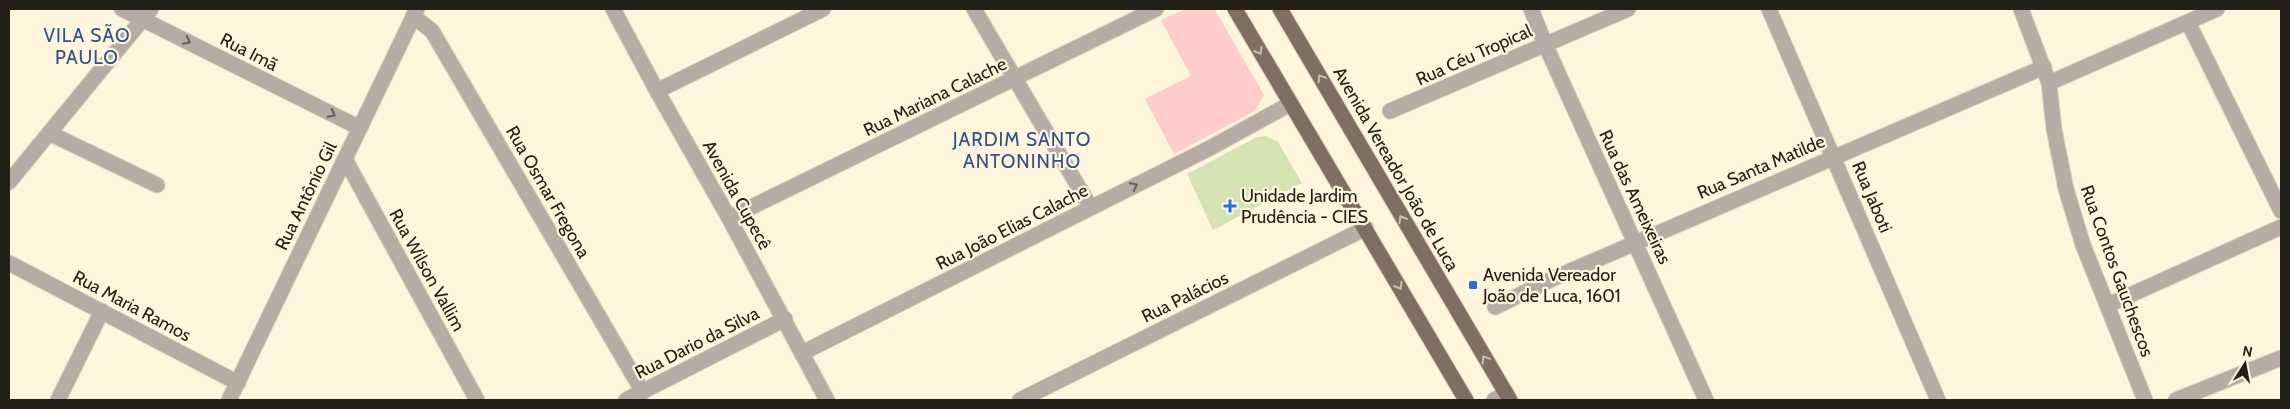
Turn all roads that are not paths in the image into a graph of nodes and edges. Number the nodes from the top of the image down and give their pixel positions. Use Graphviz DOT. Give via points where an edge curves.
graph roads {
  1 [pos="122,9"];
  2 [pos="613,9"];
  3 [pos="823,9"];
  4 [pos="974,9"];
  5 [pos="1156,9"];
  6 [pos="1235,9"];
  7 [pos="1280,9"];
  8 [pos="1532,9"];
  9 [pos="1628,9"];
  10 [pos="1769,9"];
  11 [pos="2021,9"];
  12 [pos="2217,9"];
  13 [pos="415,12"];
  14 [pos="147,14"];
  15 [pos="2188,22"];
  16 [pos="1544,44"];
  17 [pos="2044,67"];
  18 [pos="1014,79"];
  19 [pos="2049,83"];
  20 [pos="657,91"];
  21 [pos="1290,104"];
  22 [pos="1390,111"];
  23 [pos="360,128"];
  24 [pos="49,133"];
  25 [pos="1834,156"];
  26 [pos="345,158"];
  27 [pos="9,182"];
  28 [pos="156,185"];
  29 [pos="1091,208"];
  30 [pos="2281,211"];
  31 [pos="729,218"];
  32 [pos="2281,227"];
  33 [pos="1366,228"];
  34 [pos="1635,242"];
  35 [pos="9,263"];
  36 [pos="2108,305"];
  37 [pos="1495,307"];
  38 [pos="102,311"];
  39 [pos="784,319"];
  40 [pos="802,352"];
  41 [pos="2281,358"];
  42 [pos="238,382"];
  43 [pos="643,392"];
  44 [pos="1503,398"];
  45 [pos="58,400"];
  46 [pos="229,400"];
  47 [pos="477,400"];
  48 [pos="626,400"];
  49 [pos="827,400"];
  50 [pos="1020,400"];
  51 [pos="1466,400"];
  52 [pos="1706,400"];
  53 [pos="1938,400"];
  54 [pos="2145,400"];
  55 [pos="2176,400"];
  1 -- 14 [label="street, Rua Imã"];
  2 -- 20 [label="street, Avenida Cupecê"];
  3 -- 20 [label="street"];
  4 -- 18 [label="street"];
  5 -- 18 [label="street, Rua Mariana Calache"];
  6 -- 21 [label="main road, one-way"];
  44 -- 7 [label="main road, Avenida Vereador João de Luca, one-way"];
  8 -- 16 [label="street, Rua das Ameixeiras"];
  9 -- 16 [label="street, Rua Céu Tropical"];
  10 -- 25 [label="street, Rua Jaboti"];
  11 -- 17 [label="street, Rua Contos Gauchescos"];
  12 -- 15 [label="street"];
  13 -- 23 [label="street, Rua Antônio Gil"];
  13 -- 43 [label="street, Rua Osmar Fregona" via="432,32"];
  14 -- 23 [label="street, Rua Imã, one-way"];
  14 -- 24 [label="street"];
  15 -- 19 [label="street"];
  15 -- 30 [label="street"];
  16 -- 22 [label="street, Rua Céu Tropical"];
  16 -- 34 [label="street, Rua das Ameixeiras"];
  17 -- 19 [label="street, Rua Contos Gauchescos"];
  17 -- 25 [label="street, Rua Santa Matilde"];
  18 -- 29 [label="street"];
  18 -- 31 [label="street, Rua Mariana Calache"];
  19 -- 36 [label="street, Rua Contos Gauchescos" via="2066,189 2083,245"];
  20 -- 31 [label="street, Avenida Cupecê"];
  29 -- 21 [label="street, Rua João Elias Calache, one-way"];
  21 -- 33 [label="main road"];
  23 -- 26 [label="street, Rua Antônio Gil"];
  24 -- 27 [label="street"];
  24 -- 28 [label="street"];
  25 -- 34 [label="street, Rua Santa Matilde"];
  25 -- 53 [label="street, Rua Jaboti"];
  26 -- 42 [label="street, Rua Antônio Gil"];
  26 -- 47 [label="street, Rua Wilson Vallim"];
  29 -- 40 [label="street, Rua João Elias Calache"];
  31 -- 39 [label="street, Avenida Cupecê"];
  32 -- 36 [label="street"];
  33 -- 50 [label="street, Rua Palácios"];
  33 -- 51 [label="main road, one-way"];
  34 -- 37 [label="street, Rua Santa Matilde"];
  34 -- 52 [label="street, Rua das Ameixeiras"];
  35 -- 38 [label="street, Rua Maria Ramos"];
  36 -- 54 [label="street, Rua Contos Gauchescos"];
  38 -- 42 [label="street, Rua Maria Ramos"];
  38 -- 45 [label="street"];
  39 -- 40 [label="street, Avenida Cupecê"];
  39 -- 43 [label="street, Rua Dario da Silva"];
  40 -- 49 [label="street, Avenida Cupecê"];
  41 -- 55 [label="street"];
  42 -- 46 [label="street, Rua Antônio Gil"];
  43 -- 48 [label="street, Rua Dario da Silva"];
}
